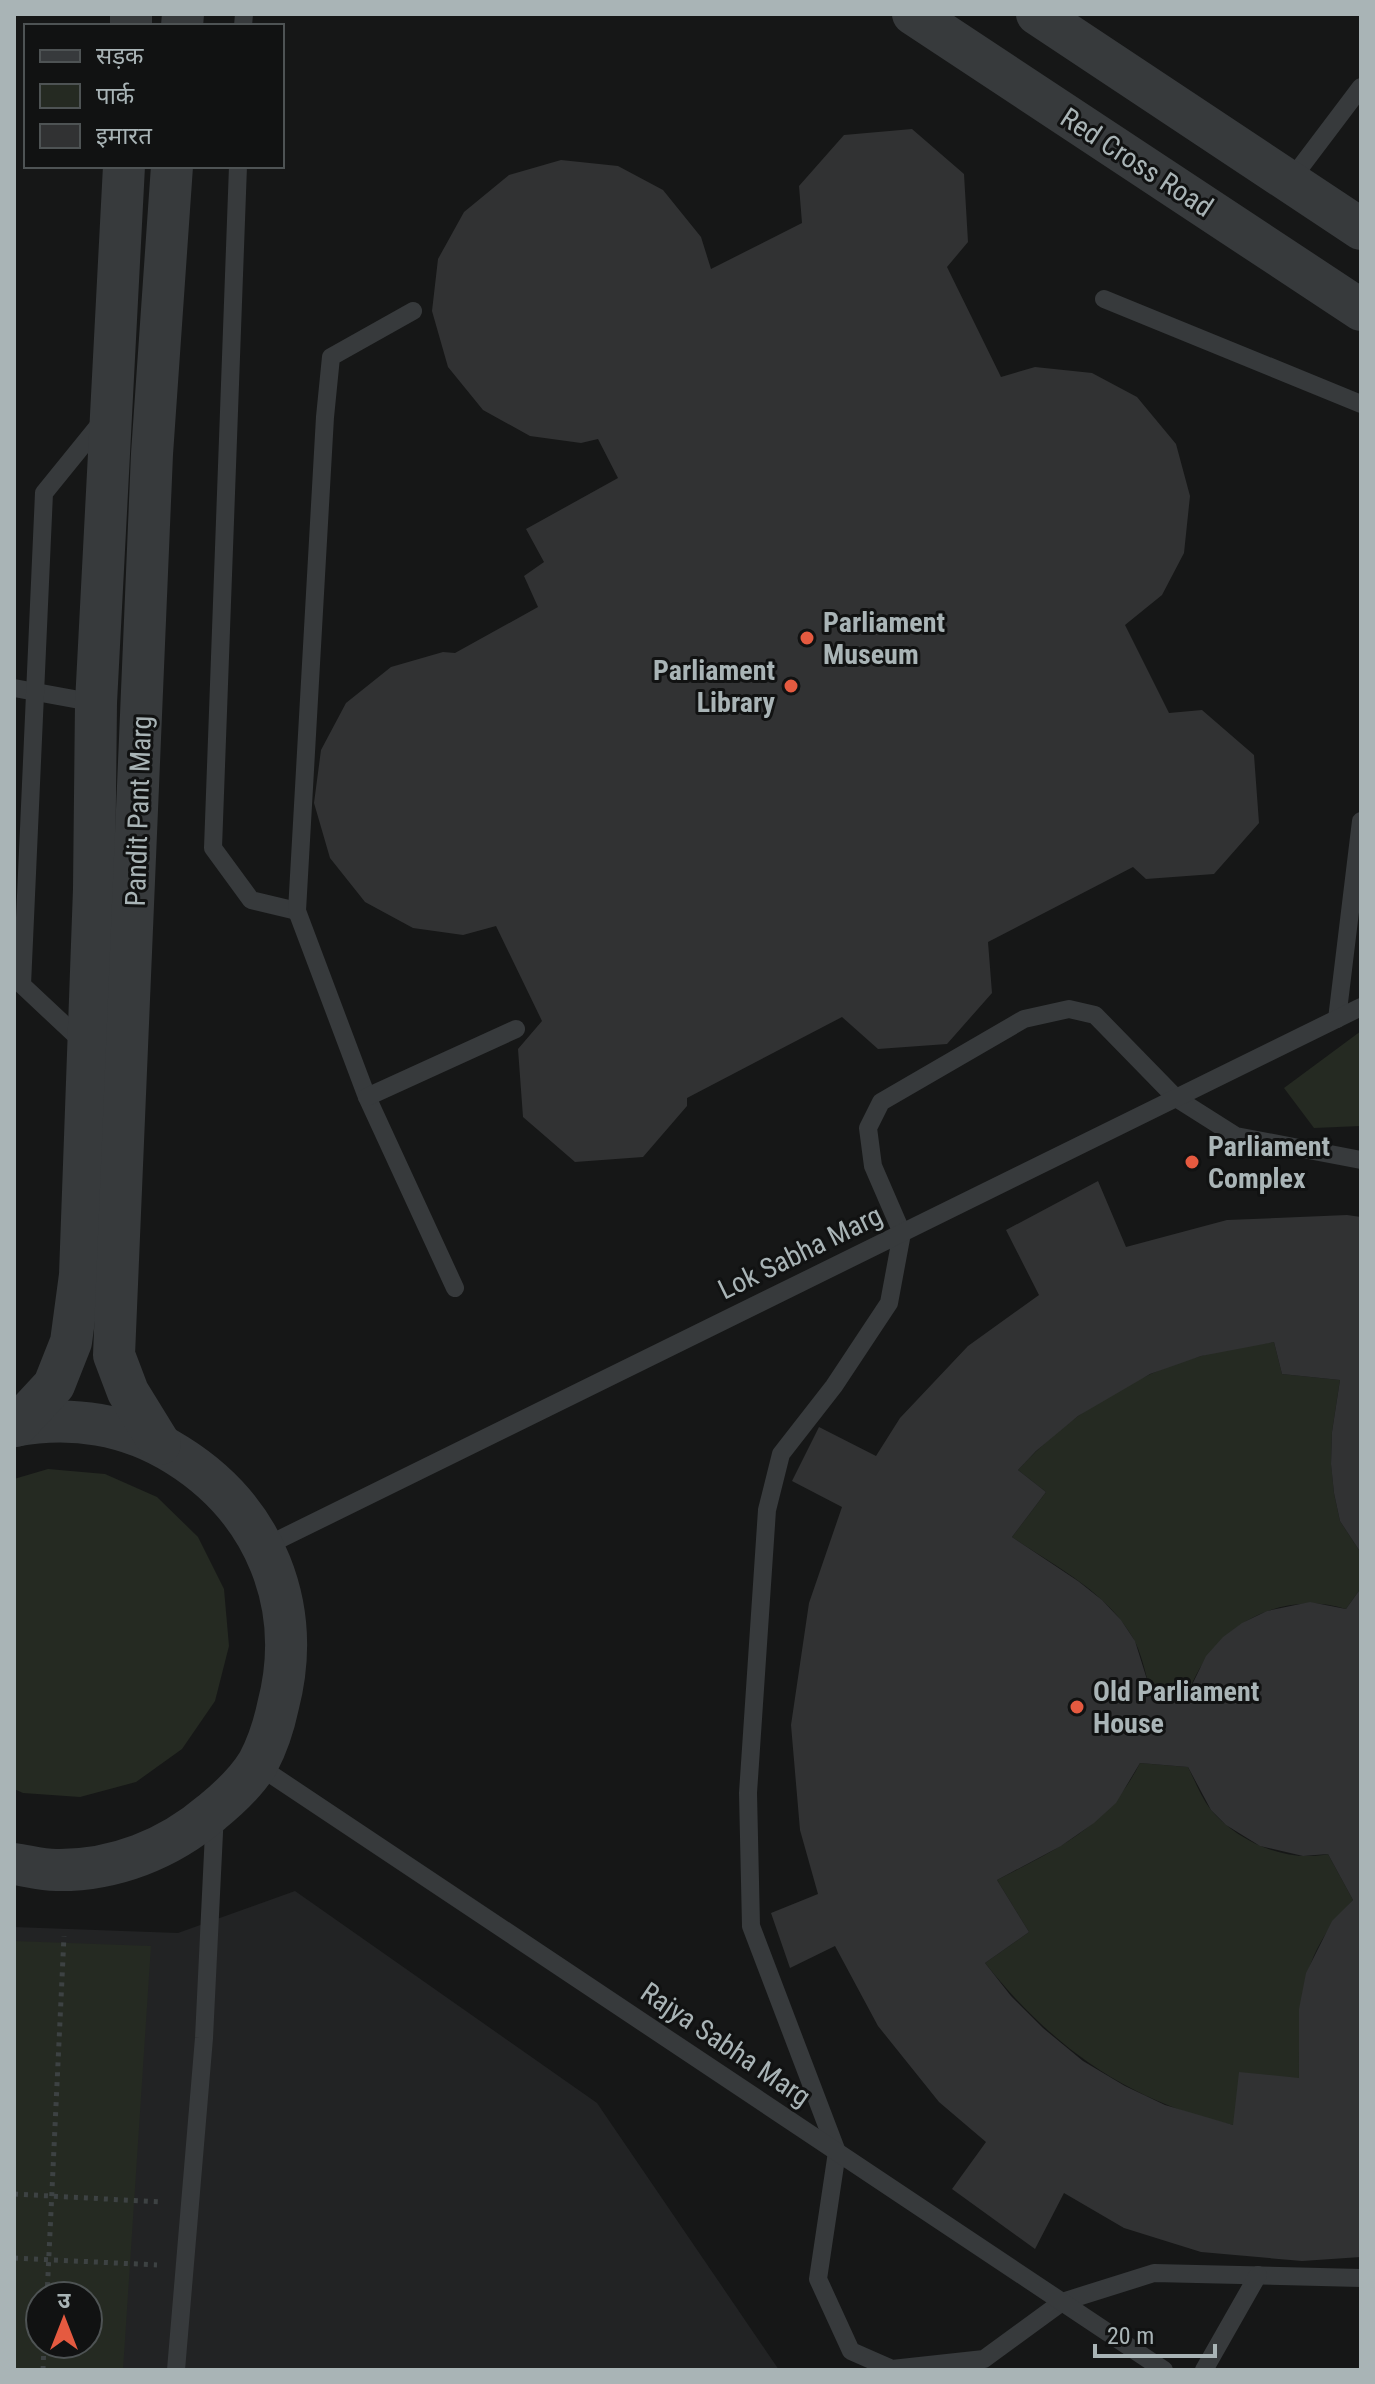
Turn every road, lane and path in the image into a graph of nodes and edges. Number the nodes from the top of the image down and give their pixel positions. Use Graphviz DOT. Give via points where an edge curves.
graph roads {
  1 [pos="913,14"];
  2 [pos="1037,14"];
  3 [pos="1361,87"];
  4 [pos="124,168"];
  5 [pos="172,168"];
  6 [pos="238,168"];
  7 [pos="1290,181"];
  8 [pos="1361,229"];
  9 [pos="1104,299"];
  10 [pos="1361,310"];
  11 [pos="413,311"];
  12 [pos="1361,404"];
  13 [pos="111,410"];
  14 [pos="14,688"];
  15 [pos="36,692"];
  16 [pos="96,703"];
  17 [pos="1361,821"];
  18 [pos="297,911"];
  19 [pos="1361,1007"];
  20 [pos="1337,1019"];
  21 [pos="516,1029"];
  22 [pos="88,1047"];
  23 [pos="367,1097"];
  24 [pos="1176,1098"];
  25 [pos="1361,1160"];
  26 [pos="902,1233"];
  27 [pos="455,1288"];
  28 [pos="15,1426"];
  29 [pos="160,1444"];
  30 [pos="264,1547"];
  31 [pos="257,1765"];
  32 [pos="215,1809"];
  33 [pos="14,1864"];
  34 [pos="64,1936"];
  35 [pos="837,2152"];
  36 [pos="14,2194"];
  37 [pos="51,2196"];
  38 [pos="190,2204"];
  39 [pos="14,2258"];
  40 [pos="49,2259"];
  41 [pos="185,2267"];
  42 [pos="1258,2275"];
  43 [pos="1361,2278"];
  44 [pos="48,2280"];
  45 [pos="1062,2302"];
  46 [pos="176,2370"];
  47 [pos="1164,2370"];
  48 [pos="1204,2370"];
  1 -- 10 [label="street, Red Cross Road"];
  2 -- 7 [label="street"];
  3 -- 7 [label="lane"];
  4 -- 13 [label="street, Pandit Pant Marg"];
  5 -- 29 [label="street, Pandit Pant Marg" via="152,454 114,1355 128,1392"];
  6 -- 18 [label="lane" via="213,848 251,900"];
  7 -- 8 [label="street"];
  9 -- 12 [label="lane"];
  11 -- 18 [label="lane" via="331,357"];
  13 -- 15 [label="lane" via="44,493"];
  13 -- 16 [label="street, Pandit Pant Marg"];
  14 -- 15 [label="lane"];
  15 -- 16 [label="lane"];
  15 -- 22 [label="lane" via="22,985"];
  16 -- 22 [label="street, Pandit Pant Marg"];
  17 -- 20 [label="lane"];
  18 -- 23 [label="lane"];
  19 -- 20 [label="lane, Lok Sabha Marg"];
  20 -- 24 [label="lane, Lok Sabha Marg"];
  21 -- 23 [label="lane"];
  22 -- 28 [label="street, Pandit Pant Marg" via="80,1275 71,1342 54,1385"];
  23 -- 27 [label="lane"];
  24 -- 25 [label="lane" via="1236,1136"];
  24 -- 26 [label="lane, Lok Sabha Marg"];
  24 -- 26 [label="lane" via="1095,1015 1069,1009 1024,1019 881,1102 868,1128 873,1166"];
  26 -- 30 [label="lane, Lok Sabha Marg"];
  26 -- 35 [label="lane" via="889,1303 781,1454 767,1510 748,1793 751,1926"];
  28 -- 29 [label="street" via="90,1422"];
  29 -- 30 [label="street" via="202,1470 238,1505"];
  30 -- 31 [label="street" via="280,1589 287,1634 285,1679"];
  31 -- 32 [label="street"];
  31 -- 35 [label="lane, Rajya Sabha Marg"];
  32 -- 33 [label="street" via="171,1842 103,1866 56,1870"];
  32 -- 38 [label="lane"];
  34 -- 37 [label="path"];
  35 -- 45 [label="lane, Rajya Sabha Marg"];
  35 -- 45 [label="lane" via="818,2279 851,2351 892,2369 984,2359"];
  36 -- 37 [label="path"];
  37 -- 38 [label="path"];
  37 -- 40 [label="path"];
  38 -- 41 [label="lane"];
  39 -- 40 [label="path"];
  40 -- 41 [label="path"];
  40 -- 44 [label="path"];
  41 -- 46 [label="lane"];
  42 -- 43 [label="lane"];
  42 -- 45 [label="lane" via="1154,2273"];
  42 -- 48 [label="lane"];
  45 -- 47 [label="lane, Rajya Sabha Marg"];
}
